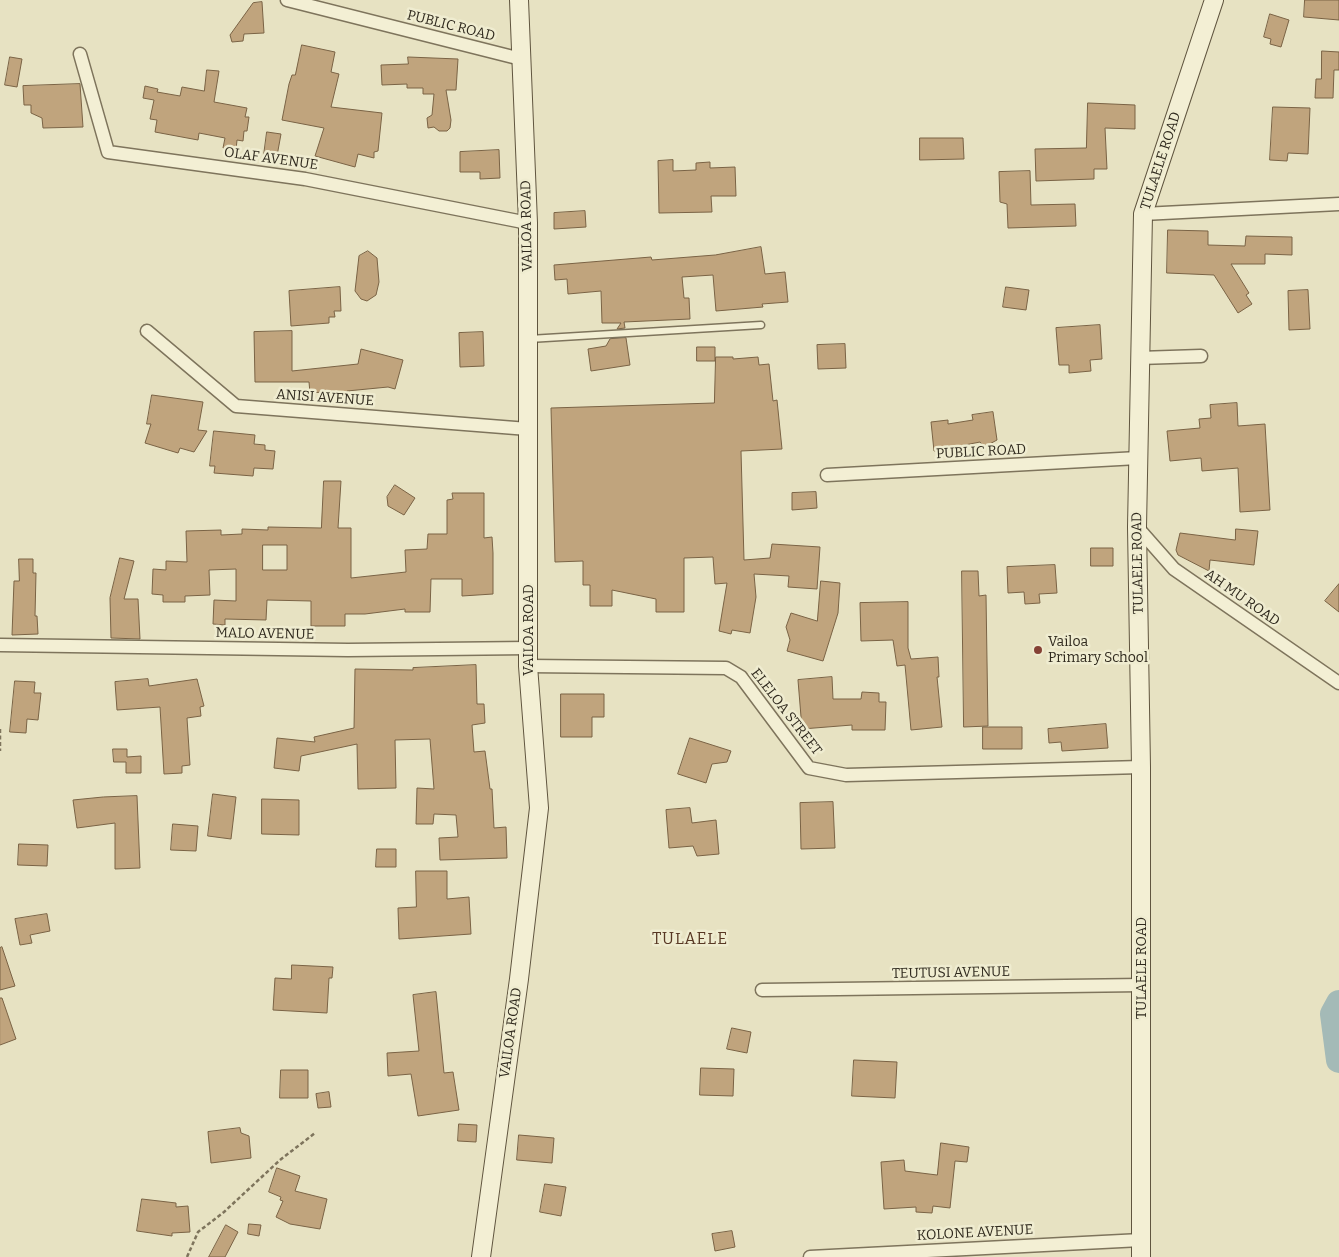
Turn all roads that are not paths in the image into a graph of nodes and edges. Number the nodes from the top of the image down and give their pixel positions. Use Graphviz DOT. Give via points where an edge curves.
graph roads {
  1 [pos="287,0"];
  2 [pos="519,0"];
  3 [pos="1214,0"];
  4 [pos="80,54"];
  5 [pos="522,59"];
  6 [pos="1339,204"];
  7 [pos="1142,214"];
  8 [pos="528,223"];
  9 [pos="761,325"];
  10 [pos="147,331"];
  11 [pos="528,339"];
  12 [pos="1201,356"];
  13 [pos="1139,358"];
  14 [pos="528,429"];
  15 [pos="1138,458"];
  16 [pos="827,476"];
  17 [pos="1137,527"];
  18 [pos="0,645"];
  19 [pos="529,648"];
  20 [pos="528,666"];
  21 [pos="1339,683"];
  22 [pos="1142,767"];
  23 [pos="1142,985"];
  24 [pos="762,990"];
  25 [pos="1141,1248"];
  26 [pos="481,1257"];
  27 [pos="810,1257"];
  1 -- 5 [label="street, PUBLIC ROAD"];
  2 -- 5 [label="main road, VAILOA ROAD"];
  3 -- 7 [label="main road, TULAELE ROAD"];
  4 -- 8 [label="street, OLAF AVENUE" via="108,152 305,179"];
  5 -- 8 [label="main road, VAILOA ROAD"];
  6 -- 7 [label="street"];
  7 -- 13 [label="main road, TULAELE ROAD"];
  8 -- 11 [label="main road, VAILOA ROAD"];
  9 -- 11 [label="lane"];
  10 -- 14 [label="street, ANISI AVENUE" via="236,406"];
  11 -- 14 [label="main road, VAILOA ROAD"];
  12 -- 13 [label="street"];
  13 -- 15 [label="main road, TULAELE ROAD"];
  14 -- 19 [label="main road, VAILOA ROAD"];
  15 -- 16 [label="street, PUBLIC ROAD"];
  15 -- 17 [label="main road, TULAELE ROAD"];
  17 -- 21 [label="street, AH MU ROAD" via="1174,569"];
  17 -- 22 [label="main road, TULAELE ROAD"];
  18 -- 19 [label="street, MALO AVENUE" via="348,650"];
  19 -- 20 [label="main road, VAILOA ROAD"];
  20 -- 22 [label="street, ELELOA STREET" via="726,668 741,677 809,768 846,774"];
  20 -- 26 [label="main road, VAILOA ROAD" via="539,808"];
  22 -- 23 [label="main road, TULAELE ROAD"];
  23 -- 24 [label="street, TEUTUSI AVENUE"];
  23 -- 25 [label="main road, TULAELE ROAD"];
  25 -- 27 [label="street, KOLONE AVENUE"];
}
